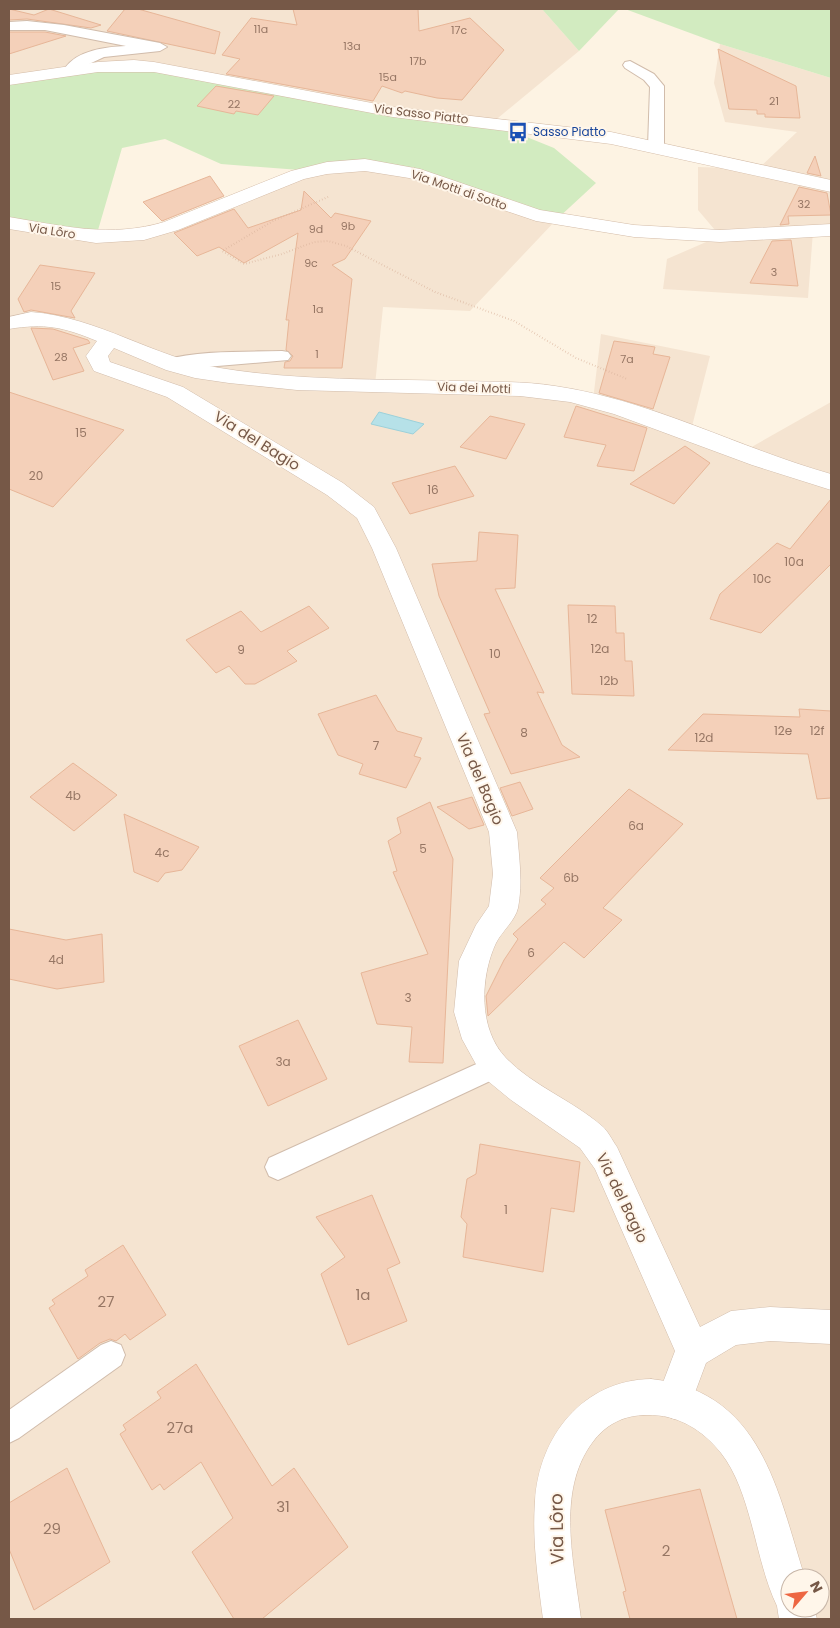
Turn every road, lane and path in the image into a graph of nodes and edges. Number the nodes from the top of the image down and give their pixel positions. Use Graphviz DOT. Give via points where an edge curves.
graph roads {
  1 [pos="9,26"];
  2 [pos="630,65"];
  3 [pos="72,68"];
  4 [pos="9,80"];
  5 [pos="656,147"];
  6 [pos="831,186"];
  7 [pos="328,197"];
  8 [pos="9,223"];
  9 [pos="831,230"];
  10 [pos="96,237"];
  11 [pos="9,323"];
  12 [pos="110,338"];
  13 [pos="282,356"];
  14 [pos="170,364"];
  15 [pos="628,379"];
  16 [pos="831,482"];
  17 [pos="494,1067"];
  18 [pos="278,1167"];
  19 [pos="831,1327"];
  20 [pos="693,1351"];
  21 [pos="111,1355"];
  22 [pos="674,1402"];
  23 [pos="9,1428"];
  24 [pos="782,1568"];
  25 [pos="562,1619"];
  1 -- 3 [label="lane" via="46,25 160,47 92,54"];
  2 -- 5 [label="lane" via="657,86"];
  3 -- 4 [label="street, Via Sasso Piatto"];
  3 -- 5 [label="street, Via Sasso Piatto" via="118,64 154,67 393,112 582,133"];
  5 -- 6 [label="street, Via Sasso Piatto"];
  7 -- 15 [label="path" via="267,222 222,251 244,264 314,242 328,241 346,246 435,292 514,321 576,358"];
  8 -- 10 [label="street, Via Lôro"];
  9 -- 10 [label="street, Via Motti di Sotto" via="720,236 634,231 536,215 413,173 365,165 327,168 298,175 157,231"];
  11 -- 12 [label="street, Via dei Motti" via="24,319 50,320"];
  12 -- 14 [label="street, Via dei Motti"];
  12 -- 17 [label="street, Via del Bagio" via="97,356 102,366 150,382 198,405 335,489 366,513 384,548 503,832 507,874 503,910 486,934 474,961 469,1012 477,1039"];
  13 -- 14 [label="lane"];
  14 -- 16 [label="street, Via dei Motti" via="223,376 304,384 527,390 566,394 622,408 741,453"];
  17 -- 18 [label="lane"];
  17 -- 20 [label="street, Via del Bagio" via="591,1138 606,1158"];
  19 -- 20 [label="street" via="770,1324 731,1328"];
  20 -- 22 [label="street"];
  21 -- 23 [label="lane"];
  22 -- 24 [label="street, Via Lôro" via="699,1411 735,1442 747,1462"];
  22 -- 25 [label="street, Via Lôro" via="661,1397 644,1397 623,1400 603,1408 588,1420 561,1460 555,1488 553,1525"];
}
